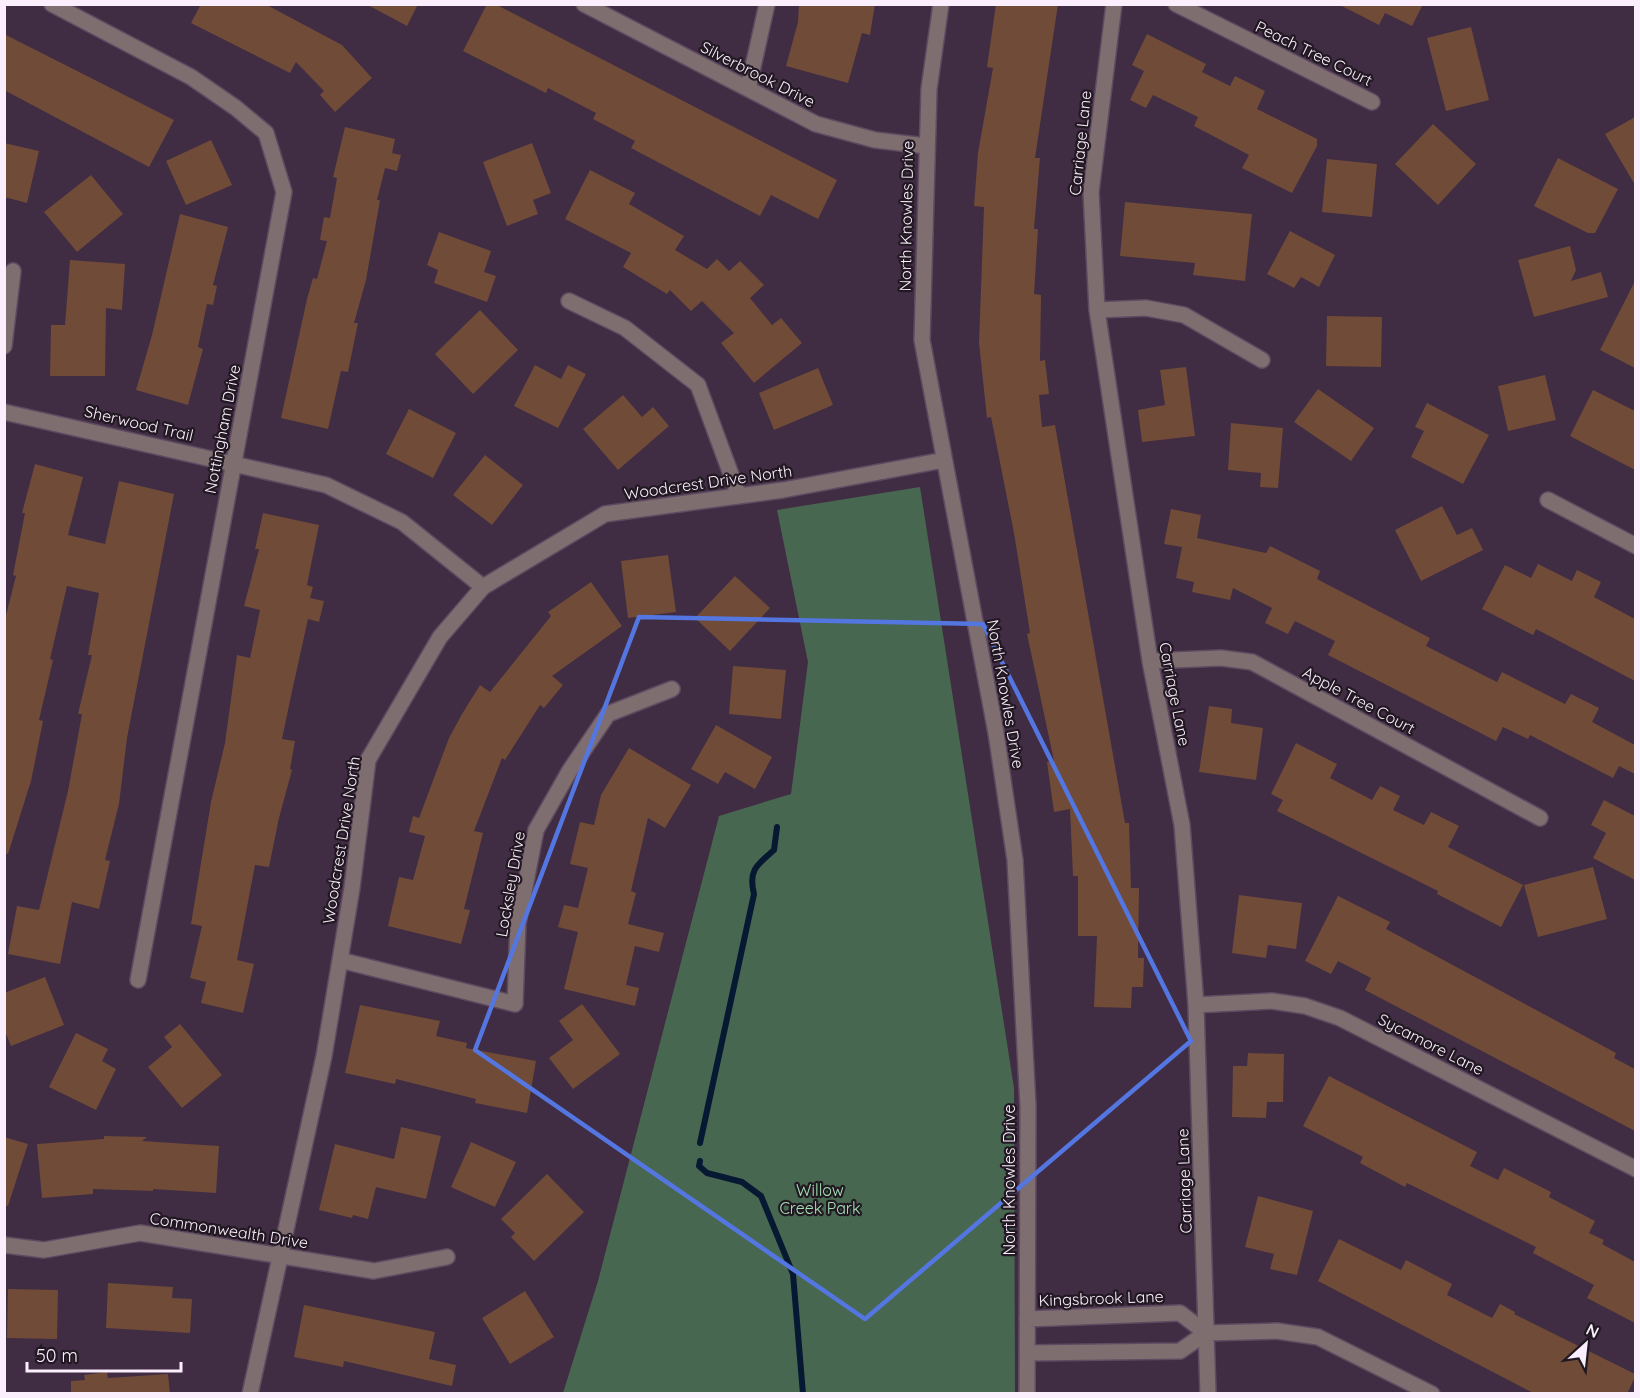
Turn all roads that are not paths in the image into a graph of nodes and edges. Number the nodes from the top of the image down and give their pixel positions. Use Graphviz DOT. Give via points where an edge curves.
graph roads {
  1 [pos="52,4"];
  2 [pos="584,4"];
  3 [pos="766,4"];
  4 [pos="941,4"];
  5 [pos="1114,4"];
  6 [pos="1176,4"];
  7 [pos="748,89"];
  8 [pos="1372,102"];
  9 [pos="926,146"];
  10 [pos="13,271"];
  11 [pos="569,301"];
  12 [pos="1097,310"];
  13 [pos="4,346"];
  14 [pos="1262,360"];
  15 [pos="4,411"];
  16 [pos="944,460"];
  17 [pos="234,463"];
  18 [pos="739,496"];
  19 [pos="1548,500"];
  20 [pos="1635,546"];
  21 [pos="483,587"];
  22 [pos="1150,661"];
  23 [pos="672,689"];
  24 [pos="1540,818"];
  25 [pos="340,960"];
  26 [pos="138,980"];
  27 [pos="1196,1005"];
  28 [pos="1635,1169"];
  29 [pos="4,1245"];
  30 [pos="280,1257"];
  31 [pos="447,1257"];
  32 [pos="1027,1319"];
  33 [pos="1206,1333"];
  34 [pos="1027,1353"];
  35 [pos="250,1394"];
  36 [pos="1027,1394"];
  37 [pos="1208,1394"];
  38 [pos="1432,1394"];
  1 -- 17 [label="street, Nottingham Drive" via="191,77 266,133 284,192"];
  2 -- 7 [label="street, Silverbrook Drive"];
  3 -- 7 [label="street"];
  4 -- 9 [label="street, North Knowles Drive" via="929,89"];
  5 -- 12 [label="street, Carriage Lane" via="1091,192"];
  6 -- 8 [label="street, Peach Tree Court"];
  7 -- 9 [label="street, Silverbrook Drive" via="816,124 875,140"];
  9 -- 16 [label="street, North Knowles Drive" via="922,340"];
  10 -- 13 [label="street"];
  11 -- 18 [label="street" via="625,328 698,385"];
  12 -- 14 [label="street" via="1146,308 1184,315"];
  12 -- 22 [label="street, Carriage Lane"];
  15 -- 17 [label="street, Sherwood Trail"];
  16 -- 18 [label="street, Woodcrest Drive North"];
  16 -- 32 [label="street, North Knowles Drive" via="996,733 1015,860 1028,1106"];
  17 -- 21 [label="street, Sherwood Trail" via="326,485 402,522"];
  17 -- 26 [label="street, Nottingham Drive"];
  18 -- 21 [label="street, Woodcrest Drive North" via="605,514"];
  19 -- 20 [label="street"];
  21 -- 25 [label="street, Woodcrest Drive North" via="440,637 368,760"];
  22 -- 24 [label="street, Apple Tree Court" via="1221,658 1252,662"];
  22 -- 27 [label="street, Carriage Lane" via="1182,825"];
  23 -- 25 [label="street, Locksley Drive" via="608,714 536,830 518,923 515,1004"];
  25 -- 30 [label="street, Woodcrest Drive North" via="324,1056"];
  27 -- 28 [label="street, Sycamore Lane" via="1272,1001 1305,1006 1340,1018"];
  27 -- 33 [label="street, Carriage Lane"];
  29 -- 30 [label="street, Commonwealth Drive" via="44,1250 140,1233"];
  30 -- 31 [label="street, Commonwealth Drive" via="374,1271"];
  30 -- 35 [label="street, Woodcrest Drive North"];
  32 -- 33 [label="street, Kingsbrook Lane" via="1180,1313"];
  32 -- 34 [label="street, North Knowles Drive"];
  33 -- 34 [label="street" via="1180,1351"];
  33 -- 37 [label="street, Carriage Lane"];
  33 -- 38 [label="street" via="1277,1331 1318,1337"];
  34 -- 36 [label="street, North Knowles Drive"];
}
